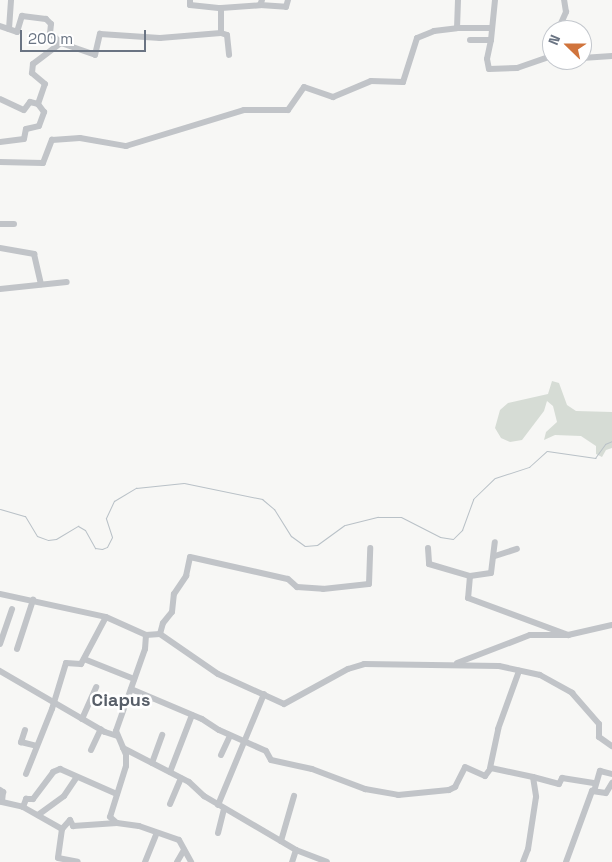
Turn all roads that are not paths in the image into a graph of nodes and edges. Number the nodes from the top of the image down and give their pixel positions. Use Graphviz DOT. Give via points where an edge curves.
graph roads {
  1 [pos="11,0"];
  2 [pos="190,0"];
  3 [pos="288,0"];
  4 [pos="458,0"];
  5 [pos="495,0"];
  6 [pos="564,0"];
  7 [pos="261,2"];
  8 [pos="221,8"];
  9 [pos="562,20"];
  10 [pos="0,26"];
  11 [pos="457,28"];
  12 [pos="492,28"];
  13 [pos="9,29"];
  14 [pos="222,33"];
  15 [pos="470,40"];
  16 [pos="491,40"];
  17 [pos="61,43"];
  18 [pos="229,55"];
  19 [pos="612,56"];
  20 [pos="592,57"];
  21 [pos="542,59"];
  22 [pos="0,99"];
  23 [pos="38,104"];
  24 [pos="0,142"];
  25 [pos="0,162"];
  26 [pos="0,224"];
  27 [pos="14,224"];
  28 [pos="0,248"];
  29 [pos="67,282"];
  30 [pos="41,284"];
  31 [pos="0,289"];
  32 [pos="495,542"];
  33 [pos="370,548"];
  34 [pos="428,548"];
  35 [pos="517,550"];
  36 [pos="495,556"];
  37 [pos="470,576"];
  38 [pos="1,596"];
  39 [pos="33,600"];
  40 [pos="12,609"];
  41 [pos="106,617"];
  42 [pos="612,625"];
  43 [pos="2,633"];
  44 [pos="160,634"];
  45 [pos="146,635"];
  46 [pos="568,635"];
  47 [pos="0,644"];
  48 [pos="17,649"];
  49 [pos="84,658"];
  50 [pos="454,665"];
  51 [pos="0,671"];
  52 [pos="519,671"];
  53 [pos="134,680"];
  54 [pos="96,687"];
  55 [pos="130,689"];
  56 [pos="264,694"];
  57 [pos="54,700"];
  58 [pos="192,714"];
  59 [pos="82,719"];
  60 [pos="101,729"];
  61 [pos="25,730"];
  62 [pos="162,735"];
  63 [pos="117,736"];
  64 [pos="230,736"];
  65 [pos="242,742"];
  66 [pos="37,746"];
  67 [pos="612,746"];
  68 [pos="123,748"];
  69 [pos="91,750"];
  70 [pos="221,755"];
  71 [pos="152,763"];
  72 [pos="490,768"];
  73 [pos="170,772"];
  74 [pos="26,774"];
  75 [pos="612,774"];
  76 [pos="534,777"];
  77 [pos="76,778"];
  78 [pos="181,778"];
  79 [pos="594,783"];
  80 [pos="612,783"];
  81 [pos="0,790"];
  82 [pos="595,791"];
  83 [pos="117,794"];
  84 [pos="294,796"];
  85 [pos="170,804"];
  86 [pos="221,807"];
  87 [pos="23,808"];
  88 [pos="38,815"];
  89 [pos="116,823"];
  90 [pos="62,829"];
  91 [pos="218,832"];
  92 [pos="157,833"];
  93 [pos="280,841"];
  94 [pos="184,850"];
  95 [pos="296,850"];
  96 [pos="78,862"];
  97 [pos="145,862"];
  98 [pos="177,862"];
  99 [pos="192,862"];
  100 [pos="292,862"];
  101 [pos="327,862"];
  102 [pos="523,862"];
  103 [pos="566,862"];
  1 -- 13 [label="street"];
  2 -- 8 [label="street" via="190,5"];
  3 -- 7 [label="street" via="285,7"];
  4 -- 11 [label="street"];
  5 -- 12 [label="street"];
  6 -- 9 [label="street" via="566,12"];
  7 -- 8 [label="street"];
  8 -- 14 [label="street"];
  10 -- 13 [label="street"];
  11 -- 12 [label="street"];
  11 -- 25 [label="street" via="434,31 417,38 403,82 371,81 334,98 304,87 288,110 247,109 126,146 80,138 52,140 48,143 43,162"];
  12 -- 16 [label="street"];
  13 -- 17 [label="street" via="18,32 22,16 46,19 51,24 50,33"];
  14 -- 17 [label="street" via="160,38 100,34 95,55"];
  14 -- 18 [label="street" via="227,35"];
  15 -- 16 [label="street"];
  16 -- 21 [label="street" via="487,59 490,70 517,68"];
  17 -- 23 [label="street" via="32,66 34,75 45,84"];
  19 -- 20 [label="street"];
  22 -- 23 [label="street" via="24,110 30,102"];
  23 -- 24 [label="street" via="44,112 39,126 26,129 24,139"];
  26 -- 27 [label="street"];
  28 -- 30 [label="street" via="36,256"];
  29 -- 30 [label="street"];
  30 -- 31 [label="street"];
  32 -- 36 [label="street"];
  33 -- 44 [label="street" via="369,584 323,589 297,587 288,579 190,557 186,576 174,594 172,612 160,628"];
  34 -- 37 [label="street" via="429,564"];
  35 -- 36 [label="street"];
  36 -- 37 [label="street" via="490,574"];
  37 -- 46 [label="street" via="469,598"];
  38 -- 39 [label="street"];
  39 -- 41 [label="street"];
  39 -- 48 [label="street"];
  40 -- 43 [label="street"];
  41 -- 45 [label="street"];
  41 -- 49 [label="street"];
  42 -- 46 [label="street"];
  43 -- 47 [label="street"];
  44 -- 45 [label="street"];
  44 -- 56 [label="street" via="218,674"];
  45 -- 53 [label="street" via="145,649"];
  46 -- 50 [label="street" via="530,635"];
  49 -- 53 [label="street"];
  49 -- 57 [label="street" via="81,664 66,663"];
  50 -- 52 [label="street"];
  50 -- 56 [label="street" via="364,664 348,669 287,704"];
  51 -- 57 [label="street"];
  52 -- 67 [label="street" via="553,680 572,693 599,724 599,737"];
  52 -- 72 [label="street" via="496,736"];
  53 -- 55 [label="street"];
  54 -- 59 [label="street"];
  55 -- 58 [label="street"];
  55 -- 63 [label="street" via="117,725"];
  56 -- 65 [label="street" via="259,711"];
  57 -- 59 [label="street"];
  57 -- 66 [label="street"];
  58 -- 64 [label="street"];
  58 -- 73 [label="street"];
  59 -- 60 [label="street"];
  60 -- 63 [label="street"];
  60 -- 69 [label="street"];
  61 -- 66 [label="street" via="22,742"];
  62 -- 71 [label="street"];
  63 -- 68 [label="street"];
  64 -- 65 [label="street"];
  64 -- 70 [label="street"];
  65 -- 72 [label="street" via="268,752 274,761 398,795 449,790 455,787 465,767 484,776"];
  65 -- 86 [label="street"];
  66 -- 74 [label="street"];
  68 -- 71 [label="street"];
  68 -- 83 [label="street" via="126,766"];
  71 -- 73 [label="street"];
  72 -- 76 [label="street"];
  73 -- 78 [label="street"];
  75 -- 79 [label="street" via="601,771"];
  76 -- 79 [label="street" via="559,784 562,778"];
  76 -- 102 [label="street" via="536,797"];
  77 -- 83 [label="street"];
  77 -- 87 [label="street" via="56,770 32,800 26,799"];
  77 -- 88 [label="street" via="64,796"];
  78 -- 85 [label="street"];
  78 -- 86 [label="street"];
  79 -- 82 [label="street"];
  80 -- 82 [label="street" via="606,793"];
  81 -- 87 [label="street" via="3,792 2,802"];
  82 -- 103 [label="street" via="592,791"];
  83 -- 89 [label="street" via="109,811"];
  84 -- 93 [label="street"];
  86 -- 91 [label="street"];
  86 -- 93 [label="street"];
  87 -- 88 [label="street"];
  88 -- 90 [label="street"];
  89 -- 90 [label="street" via="73,826 70,820"];
  89 -- 92 [label="street" via="139,826"];
  90 -- 96 [label="street" via="58,858"];
  92 -- 94 [label="street" via="179,840"];
  92 -- 97 [label="street"];
  93 -- 95 [label="street"];
  94 -- 98 [label="street"];
  94 -- 99 [label="street"];
  95 -- 100 [label="street"];
  95 -- 101 [label="street"];
}
